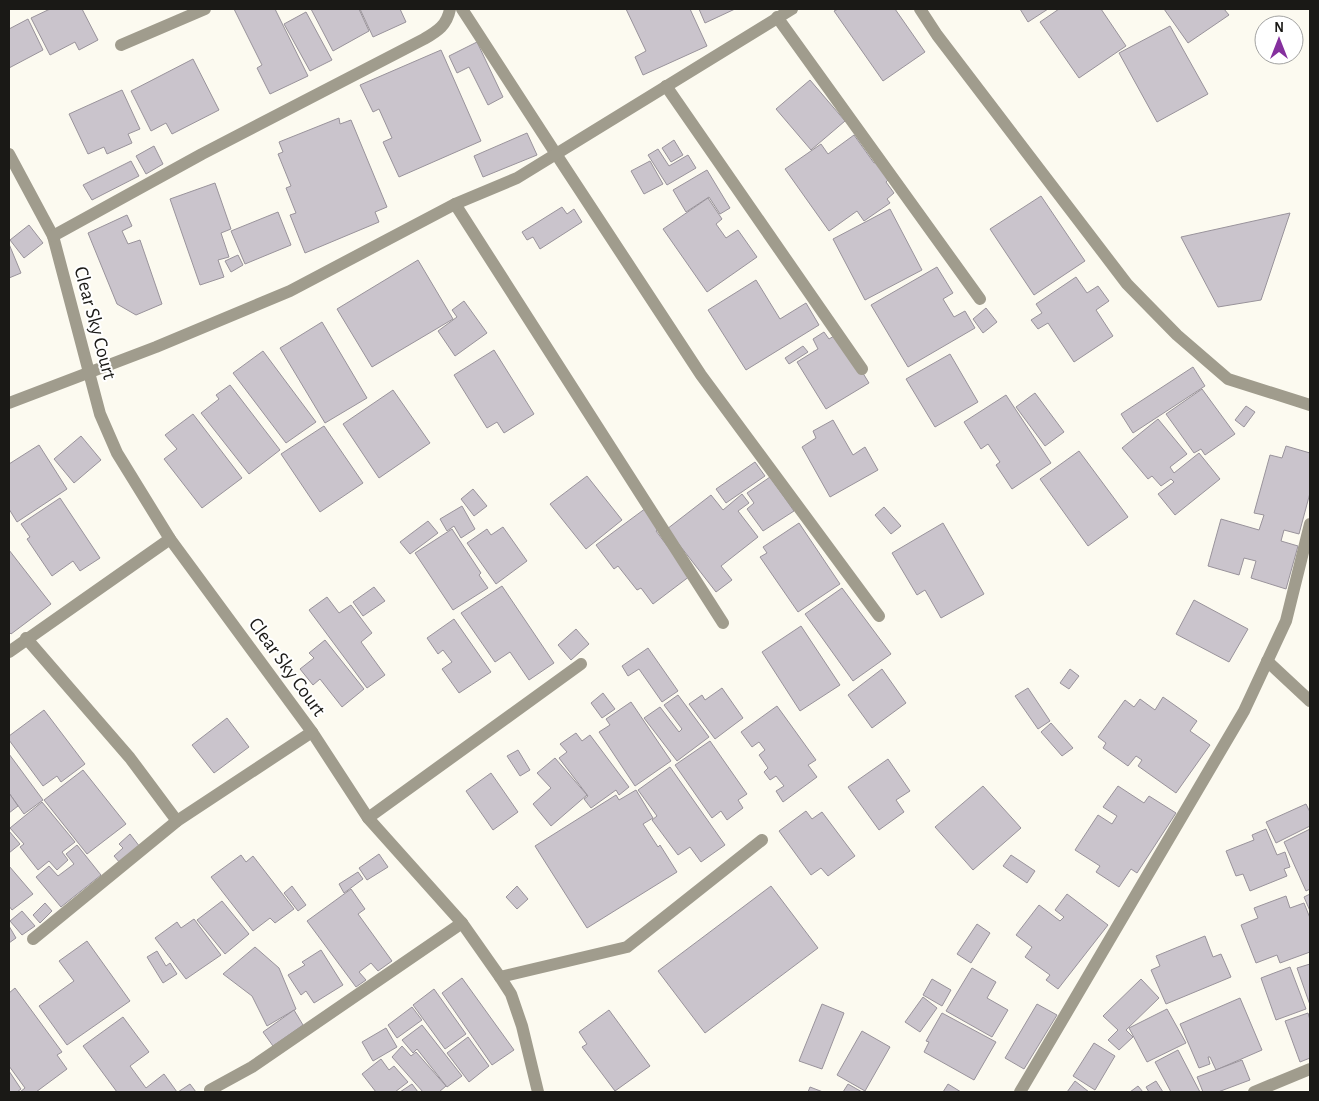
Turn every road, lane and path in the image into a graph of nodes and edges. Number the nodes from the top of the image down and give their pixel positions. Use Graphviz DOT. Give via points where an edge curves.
graph roads {
  1 [pos="205,9"];
  2 [pos="450,9"];
  3 [pos="462,9"];
  4 [pos="792,9"];
  5 [pos="920,9"];
  6 [pos="777,17"];
  7 [pos="121,45"];
  8 [pos="666,86"];
  9 [pos="9,154"];
  10 [pos="556,154"];
  11 [pos="456,204"];
  12 [pos="53,236"];
  13 [pos="980,299"];
  14 [pos="862,369"];
  15 [pos="89,373"];
  16 [pos="9,403"];
  17 [pos="1310,405"];
  18 [pos="1310,524"];
  19 [pos="170,540"];
  20 [pos="879,616"];
  21 [pos="723,623"];
  22 [pos="26,638"];
  23 [pos="9,652"];
  24 [pos="1267,661"];
  25 [pos="581,664"];
  26 [pos="1310,701"];
  27 [pos="312,732"];
  28 [pos="368,818"];
  29 [pos="177,821"];
  30 [pos="762,840"];
  31 [pos="462,923"];
  32 [pos="33,939"];
  33 [pos="500,977"];
  34 [pos="1310,1069"];
  35 [pos="210,1090"];
  36 [pos="538,1092"];
  37 [pos="1020,1092"];
  38 [pos="1254,1092"];
  1 -- 7 [label="street"];
  2 -- 12 [label="street" via="448,19 439,30 424,39 202,154"];
  3 -- 10 [label="street"];
  4 -- 6 [label="street"];
  5 -- 17 [label="street" via="1127,284 1177,335 1228,379"];
  6 -- 8 [label="street"];
  6 -- 13 [label="street"];
  8 -- 10 [label="street"];
  8 -- 14 [label="street"];
  9 -- 12 [label="street, Clear Sky Court"];
  10 -- 11 [label="street" via="517,178"];
  10 -- 20 [label="street" via="701,375"];
  11 -- 15 [label="street" via="290,291"];
  11 -- 21 [label="street"];
  12 -- 15 [label="street, Clear Sky Court"];
  15 -- 16 [label="street"];
  15 -- 19 [label="street, Clear Sky Court" via="100,414 117,453"];
  18 -- 24 [label="street" via="1286,621"];
  19 -- 22 [label="street"];
  19 -- 27 [label="street, Clear Sky Court"];
  22 -- 23 [label="street"];
  22 -- 29 [label="street" via="130,758"];
  24 -- 26 [label="street"];
  24 -- 37 [label="street" via="1244,711"];
  25 -- 28 [label="street"];
  27 -- 28 [label="street, Clear Sky Court"];
  27 -- 29 [label="street"];
  28 -- 31 [label="street, Clear Sky Court"];
  29 -- 32 [label="street"];
  30 -- 33 [label="street" via="627,947"];
  31 -- 33 [label="street, Clear Sky Court"];
  31 -- 35 [label="street" via="252,1067"];
  33 -- 36 [label="street, Clear Sky Court" via="511,994 522,1026"];
  34 -- 38 [label="street"];
}
